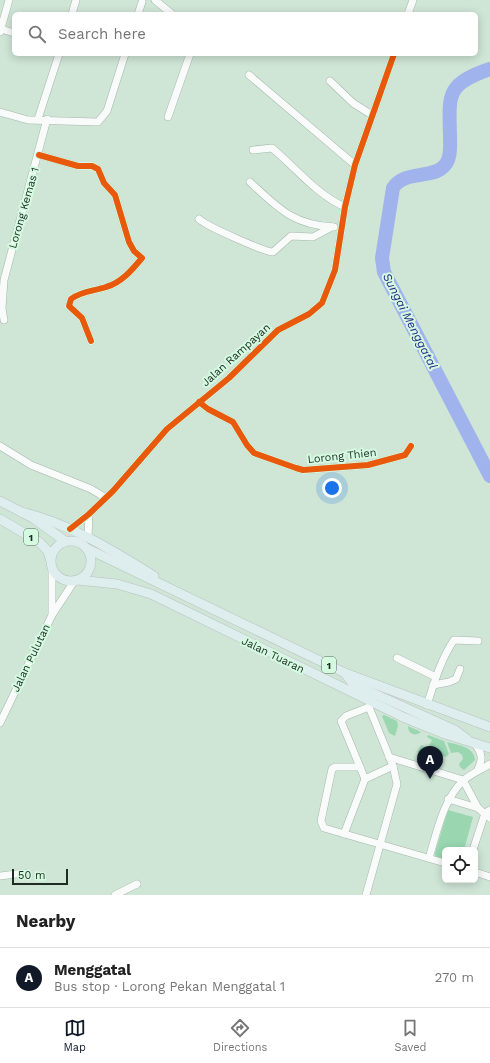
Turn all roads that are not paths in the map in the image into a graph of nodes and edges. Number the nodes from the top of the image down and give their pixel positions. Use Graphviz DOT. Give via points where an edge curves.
graph roads {
  1 [pos="9,0"];
  2 [pos="76,0"];
  3 [pos="155,0"];
  4 [pos="413,0"];
  5 [pos="142,2"];
  6 [pos="73,12"];
  7 [pos="139,12"];
  8 [pos="170,12"];
  9 [pos="409,12"];
  10 [pos="0,30"];
  11 [pos="12,33"];
  12 [pos="58,56"];
  13 [pos="124,56"];
  14 [pos="189,56"];
  15 [pos="393,56"];
  16 [pos="249,75"];
  17 [pos="330,81"];
  18 [pos="0,112"];
  19 [pos="372,115"];
  20 [pos="168,117"];
  21 [pos="38,119"];
  22 [pos="47,119"];
  23 [pos="253,150"];
  24 [pos="39,155"];
  25 [pos="355,165"];
  26 [pos="250,182"];
  27 [pos="345,207"];
  28 [pos="199,219"];
  29 [pos="342,226"];
  30 [pos="332,227"];
  31 [pos="4,320"];
  32 [pos="91,341"];
  33 [pos="199,402"];
  34 [pos="0,446"];
  35 [pos="411,446"];
  36 [pos="106,498"];
  37 [pos="0,501"];
  38 [pos="21,512"];
  39 [pos="89,514"];
  40 [pos="0,519"];
  41 [pos="70,529"];
  42 [pos="88,537"];
  43 [pos="65,541"];
  44 [pos="86,548"];
  45 [pos="52,567"];
  46 [pos="76,580"];
  47 [pos="174,589"];
  48 [pos="184,594"];
  49 [pos="52,615"];
  50 [pos="478,642"];
  51 [pos="397,658"];
  52 [pos="460,669"];
  53 [pos="345,673"];
  54 [pos="313,675"];
  55 [pos="436,677"];
  56 [pos="433,685"];
  57 [pos="370,705"];
  58 [pos="427,705"];
  59 [pos="0,723"];
  60 [pos="490,727"];
  61 [pos="475,744"];
  62 [pos="490,748"];
  63 [pos="389,757"];
  64 [pos="490,764"];
  65 [pos="393,766"];
  66 [pos="360,767"];
  67 [pos="478,769"];
  68 [pos="365,779"];
  69 [pos="463,780"];
  70 [pos="448,800"];
  71 [pos="478,808"];
  72 [pos="488,814"];
  73 [pos="344,834"];
  74 [pos="380,844"];
  75 [pos="474,847"];
  76 [pos="429,858"];
  77 [pos="442,862"];
  78 [pos="24,873"];
  79 [pos="478,873"];
  80 [pos="0,876"];
  81 [pos="490,877"];
  82 [pos="137,884"];
  83 [pos="115,895"];
  84 [pos="366,895"];
  1 -- 10 [label="street"];
  2 -- 6 [label="street"];
  3 -- 8 [label="street"];
  4 -- 9 [label="street"];
  5 -- 7 [label="street"];
  10 -- 11 [label="street"];
  12 -- 21 [label="street"];
  13 -- 22 [label="street" via="107,112 102,120 84,123"];
  14 -- 20 [label="street"];
  15 -- 19 [label="street, Jalan Rampayan"];
  16 -- 25 [label="street"];
  17 -- 19 [label="street" via="353,103"];
  18 -- 21 [label="street" via="17,118"];
  19 -- 25 [label="street, Jalan Rampayan"];
  21 -- 22 [label="street"];
  22 -- 24 [label="street, Lorong Kemas 1"];
  23 -- 27 [label="street" via="272,148 323,193"];
  24 -- 31 [label="street, Lorong Kemas 1" via="4,280"];
  24 -- 32 [label="street" via="78,166 98,168 104,183 115,195 128,242 142,258 118,282 71,299 69,306 82,318"];
  25 -- 27 [label="street, Jalan Rampayan"];
  26 -- 30 [label="street" via="291,217"];
  27 -- 29 [label="street, Jalan Rampayan"];
  28 -- 30 [label="street" via="267,252 274,252 291,236 313,237"];
  29 -- 30 [label="street"];
  29 -- 33 [label="street, Jalan Rampayan" via="335,270 322,303 308,314 278,330 229,378"];
  33 -- 35 [label="street, Lorong Thien" via="233,422 254,453 303,470 368,465 404,456"];
  33 -- 36 [label="street, Jalan Rampayan" via="167,429"];
  34 -- 36 [label="street" via="32,465 92,489"];
  36 -- 39 [label="street, Jalan Rampayan"];
  37 -- 38 [label="main road, 1"];
  38 -- 41 [label="main road"];
  38 -- 43 [label="main road, 1"];
  39 -- 41 [label="street, Jalan Rampayan"];
  39 -- 42 [label="street"];
  40 -- 45 [label="main road, 1" via="39,542 48,551"];
  41 -- 42 [label="main road"];
  42 -- 47 [label="main road"];
  43 -- 44 [label="main road, 1" via="77,542"];
  43 -- 45 [label="main road, 1" via="53,550"];
  44 -- 46 [label="main road" via="90,566 85,575"];
  44 -- 47 [label="main road, Jalan Tuaran / 1"];
  45 -- 46 [label="main road, 1" via="62,579"];
  45 -- 49 [label="street, Jalan Pulutan"];
  46 -- 49 [label="street, Jalan Pulutan"];
  46 -- 54 [label="main road, Jalan Tuaran / 1" via="117,584 151,594"];
  47 -- 48 [label="main road, Jalan Tuaran / 1"];
  48 -- 53 [label="main road, Jalan Tuaran / 1"];
  48 -- 54 [label="main road" via="188,603 326,673 322,677"];
  49 -- 59 [label="street, Jalan Pulutan"];
  50 -- 55 [label="street" via="454,640"];
  51 -- 55 [label="street"];
  52 -- 56 [label="street" via="456,679"];
  53 -- 58 [label="main road, Jalan Tuaran / 1"];
  53 -- 61 [label="main road" via="353,684 455,730"];
  54 -- 57 [label="main road, Jalan Tuaran / 1"];
  55 -- 56 [label="street"];
  56 -- 58 [label="street"];
  57 -- 61 [label="main road, Jalan Tuaran / 1"];
  57 -- 63 [label="street"];
  57 -- 66 [label="street" via="341,721"];
  58 -- 60 [label="main road, Jalan Tuaran / 1"];
  61 -- 62 [label="main road, Jalan Tuaran / 1"];
  61 -- 67 [label="street" via="481,751 482,761"];
  63 -- 65 [label="street"];
  63 -- 69 [label="street"];
  64 -- 67 [label="street"];
  65 -- 68 [label="street"];
  65 -- 74 [label="street" via="397,784"];
  66 -- 68 [label="street"];
  66 -- 73 [label="street" via="332,769 321,824 324,828"];
  67 -- 69 [label="street"];
  68 -- 73 [label="street"];
  69 -- 70 [label="street"];
  69 -- 71 [label="street"];
  70 -- 71 [label="street"];
  70 -- 76 [label="street"];
  71 -- 72 [label="street"];
  72 -- 75 [label="street"];
  73 -- 74 [label="street"];
  74 -- 76 [label="street"];
  74 -- 84 [label="street"];
  76 -- 77 [label="street"];
  78 -- 80 [label="street"];
  79 -- 81 [label="street"];
  82 -- 83 [label="street"];
}
